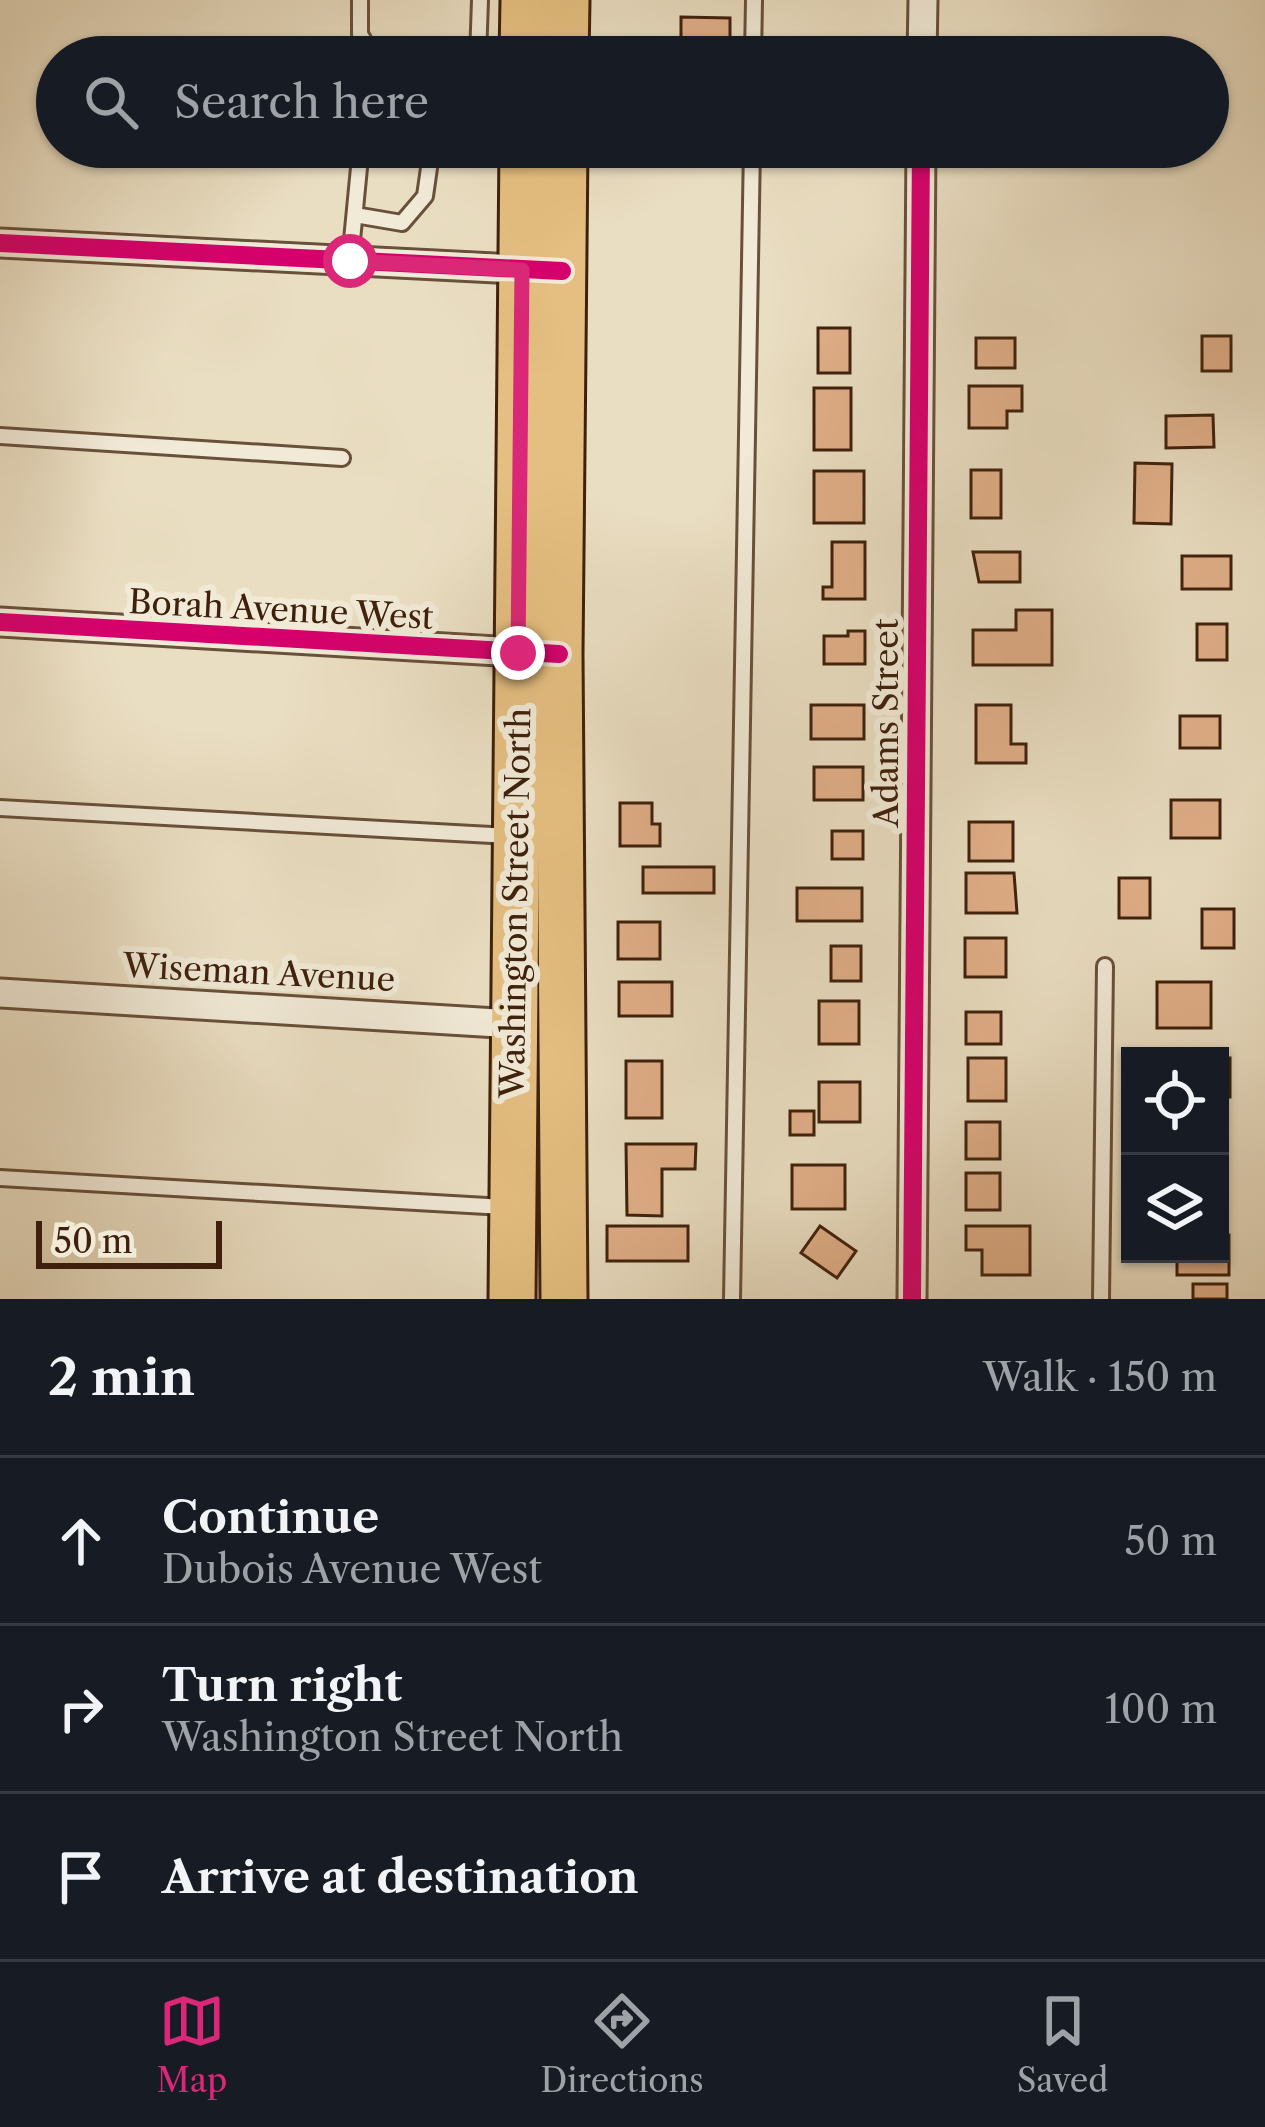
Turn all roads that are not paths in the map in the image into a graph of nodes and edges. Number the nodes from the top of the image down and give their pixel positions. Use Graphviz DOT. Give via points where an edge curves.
graph roads {
  1 [pos="360,0"];
  2 [pos="480,0"];
  3 [pos="524,0"];
  4 [pos="566,0"];
  5 [pos="754,0"];
  6 [pos="922,0"];
  7 [pos="361,36"];
  8 [pos="479,36"];
  9 [pos="524,36"];
  10 [pos="565,36"];
  11 [pos="753,36"];
  12 [pos="922,36"];
  13 [pos="359,168"];
  14 [pos="429,168"];
  15 [pos="526,168"];
  16 [pos="560,168"];
  17 [pos="752,168"];
  18 [pos="921,168"];
  19 [pos="355,214"];
  20 [pos="0,243"];
  21 [pos="350,261"];
  22 [pos="542,270"];
  23 [pos="0,436"];
  24 [pos="342,458"];
  25 [pos="0,622"];
  26 [pos="539,654"];
  27 [pos="0,808"];
  28 [pos="515,836"];
  29 [pos="1105,966"];
  30 [pos="0,993"];
  31 [pos="514,1024"];
  32 [pos="0,1178"];
  33 [pos="512,1208"];
  34 [pos="512,1299"];
  35 [pos="564,1299"];
  36 [pos="732,1299"];
  37 [pos="912,1299"];
  38 [pos="1101,1299"];
  1 -- 7 [label="lane"];
  2 -- 8 [label="lane"];
  3 -- 9 [label="main road"];
  4 -- 10 [label="main road"];
  5 -- 11 [label="lane"];
  6 -- 12 [label="street"];
  13 -- 19 [label="lane"];
  14 -- 19 [label="lane" via="425,196 402,223"];
  15 -- 22 [label="main road, Washington Street North"];
  16 -- 22 [label="main road, Washington Street North"];
  17 -- 36 [label="lane"];
  18 -- 37 [label="street, Adams Street"];
  19 -- 21 [label="lane"];
  20 -- 21 [label="street"];
  21 -- 22 [label="street"];
  22 -- 26 [label="main road, Washington Street North"];
  23 -- 24 [label="lane"];
  25 -- 26 [label="street, Borah Avenue West"];
  26 -- 28 [label="main road, Washington Street North"];
  26 -- 35 [label="main road, Washington Street North"];
  27 -- 28 [label="lane"];
  28 -- 31 [label="main road, Washington Street North"];
  29 -- 38 [label="lane"];
  30 -- 31 [label="street, Wiseman Avenue"];
  31 -- 33 [label="main road, Washington Street North"];
  32 -- 33 [label="lane"];
  33 -- 34 [label="main road, Washington Street North"];
}
